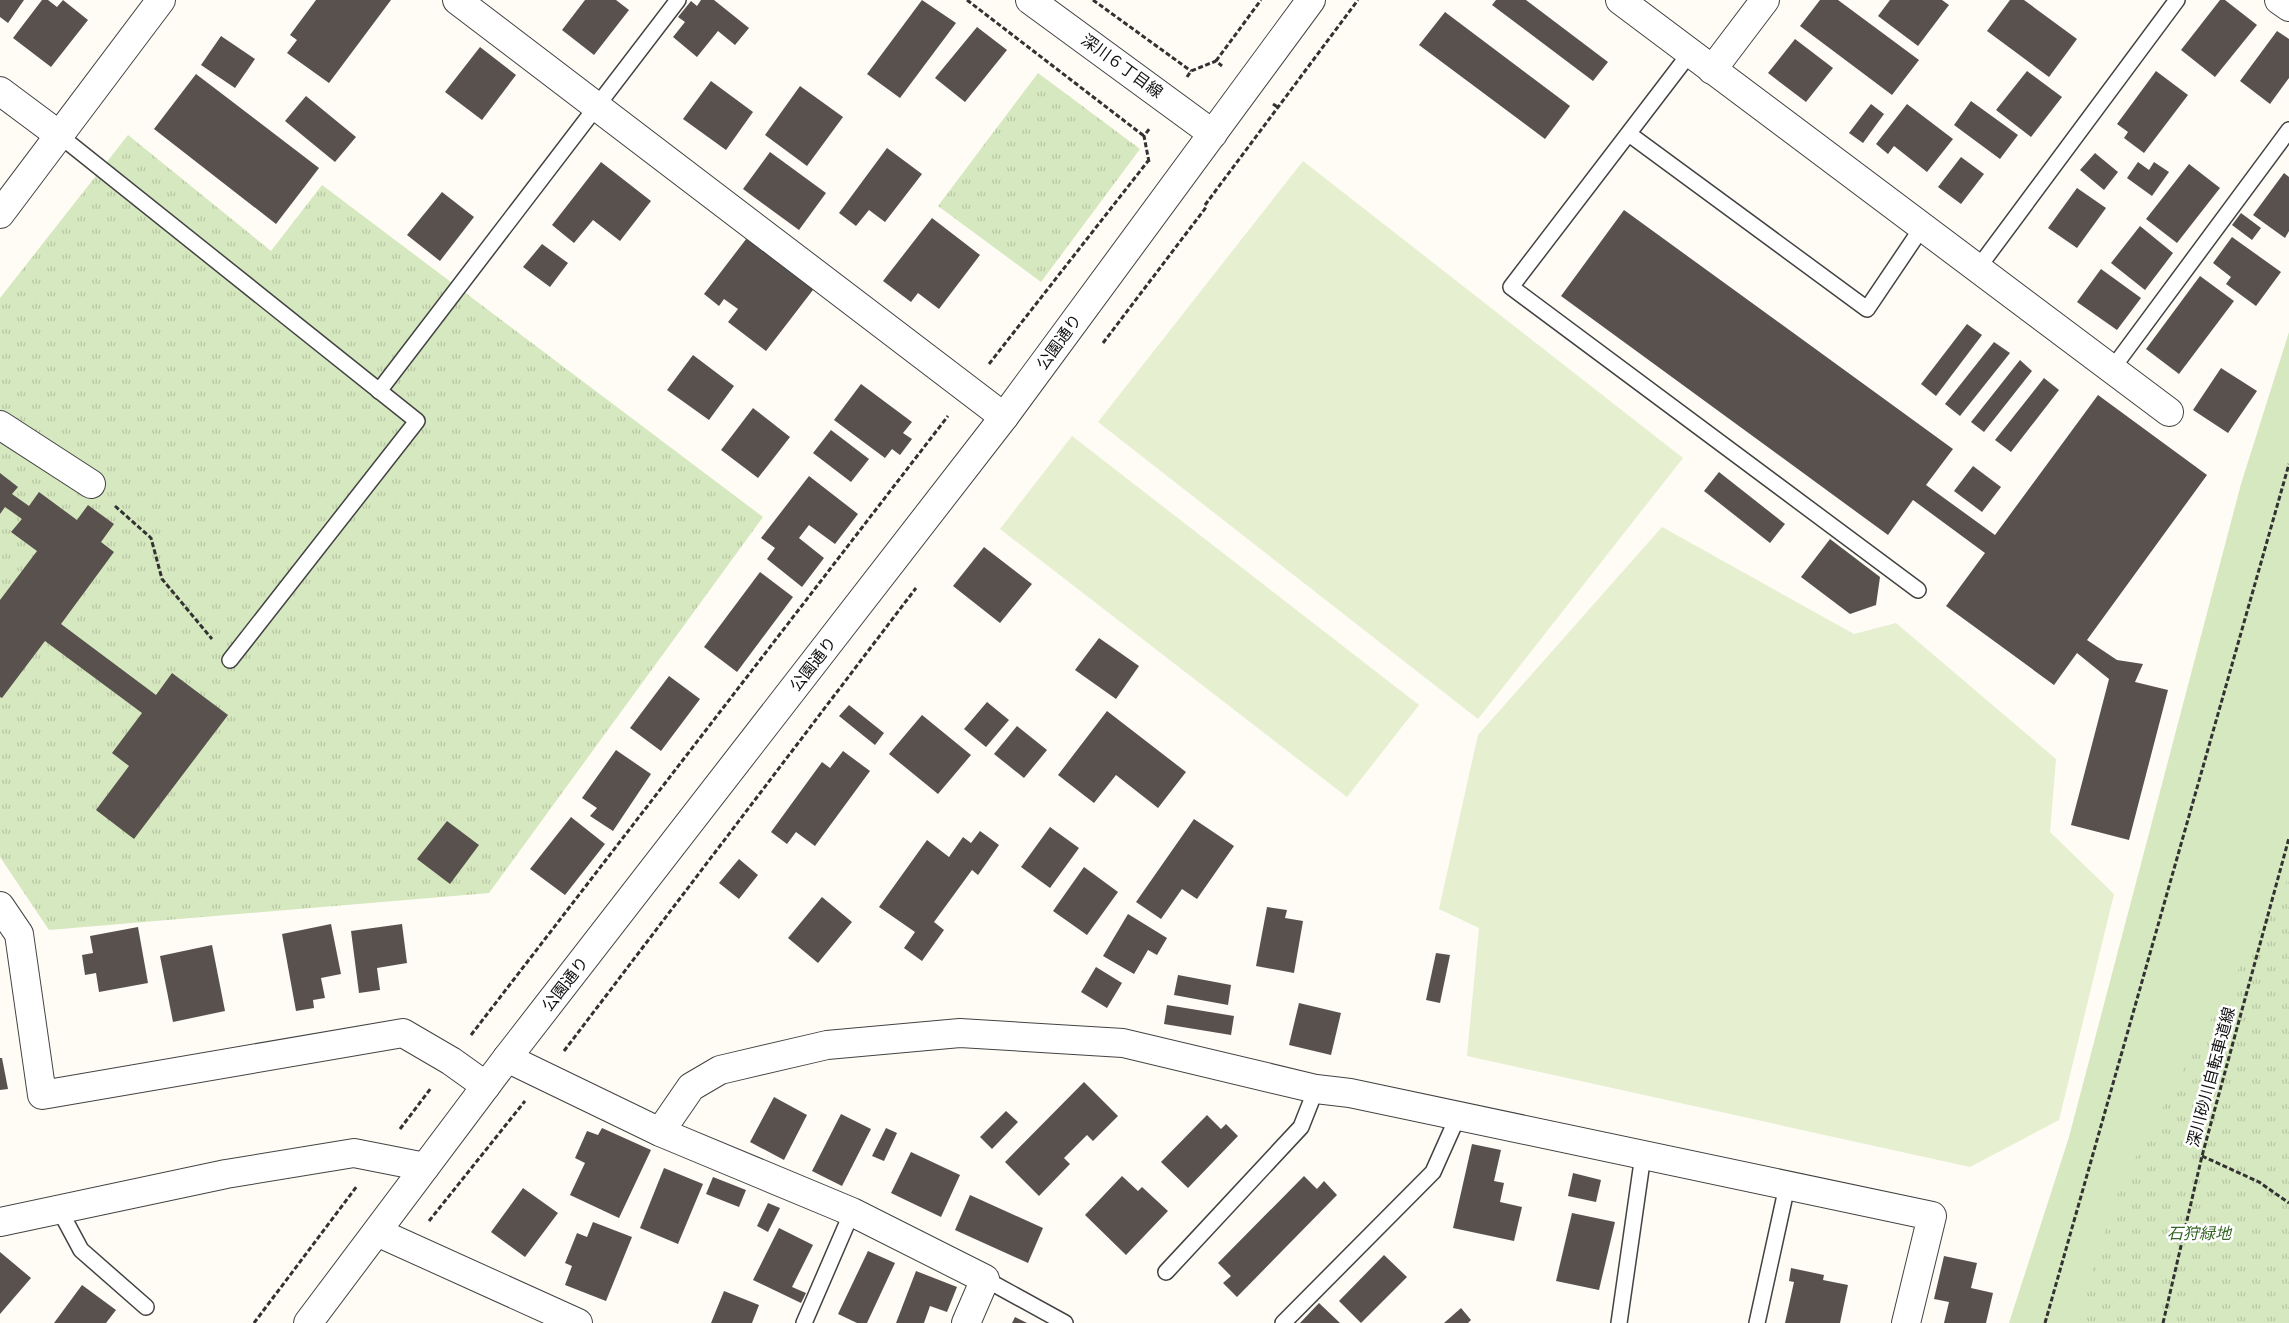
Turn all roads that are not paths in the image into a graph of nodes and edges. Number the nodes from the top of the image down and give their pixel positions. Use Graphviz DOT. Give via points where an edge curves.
graph roads {
  1 [pos="160,0"];
  2 [pos="457,0"];
  3 [pos="678,0"];
  4 [pos="1030,0"];
  5 [pos="1311,0"];
  6 [pos="1620,0"];
  7 [pos="1764,0"];
  8 [pos="2177,0"];
  9 [pos="2279,0"];
  10 [pos="2289,7"];
  11 [pos="1690,53"];
  12 [pos="1712,70"];
  13 [pos="0,90"];
  14 [pos="598,106"];
  15 [pos="2289,130"];
  16 [pos="59,134"];
  17 [pos="1213,134"];
  18 [pos="1629,134"];
  19 [pos="0,214"];
  20 [pos="1923,226"];
  21 [pos="1978,268"];
  22 [pos="2112,368"];
  23 [pos="379,391"];
  24 [pos="2169,412"];
  25 [pos="1004,417"];
  26 [pos="0,425"];
  27 [pos="91,484"];
  28 [pos="1918,590"];
  29 [pos="230,660"];
  30 [pos="0,906"];
  31 [pos="507,1058"];
  32 [pos="486,1086"];
  33 [pos="1316,1089"];
  34 [pos="1458,1116"];
  35 [pos="660,1132"];
  36 [pos="1643,1155"];
  37 [pos="425,1167"];
  38 [pos="1788,1186"];
  39 [pos="58,1209"];
  40 [pos="852,1212"];
  41 [pos="0,1222"];
  42 [pos="377,1232"];
  43 [pos="1166,1272"];
  44 [pos="985,1279"];
  45 [pos="146,1307"];
  46 [pos="308,1323"];
  47 [pos="578,1323"];
  48 [pos="804,1323"];
  49 [pos="966,1323"];
  50 [pos="1065,1323"];
  51 [pos="1283,1323"];
  52 [pos="1619,1323"];
  53 [pos="1757,1323"];
  54 [pos="1906,1323"];
  1 -- 16 [label="street"];
  2 -- 14 [label="street"];
  3 -- 14 [label="lane"];
  4 -- 17 [label="street, 深川６丁目線"];
  5 -- 17 [label="street, 公園通り"];
  6 -- 11 [label="street"];
  7 -- 12 [label="street"];
  8 -- 21 [label="lane"];
  9 -- 10 [label="street"];
  11 -- 12 [label="street"];
  11 -- 18 [label="lane"];
  12 -- 20 [label="street"];
  13 -- 16 [label="street"];
  14 -- 23 [label="lane"];
  14 -- 25 [label="street"];
  15 -- 22 [label="lane"];
  16 -- 19 [label="street"];
  16 -- 23 [label="lane"];
  17 -- 25 [label="street, 公園通り"];
  18 -- 20 [label="lane" via="1867,308"];
  18 -- 28 [label="lane" via="1511,287"];
  20 -- 21 [label="street"];
  21 -- 22 [label="street"];
  22 -- 24 [label="street"];
  23 -- 29 [label="lane" via="417,422"];
  25 -- 31 [label="street, 公園通り"];
  26 -- 27 [label="street"];
  30 -- 32 [label="street" via="19,934 42,1095 403,1033"];
  31 -- 32 [label="street, 公園通り"];
  31 -- 35 [label="street"];
  32 -- 37 [label="street, 公園通り"];
  33 -- 34 [label="street"];
  33 -- 35 [label="street" via="1123,1043 960,1033 827,1045 720,1070 691,1087"];
  33 -- 43 [label="lane" via="1301,1127"];
  34 -- 36 [label="street"];
  34 -- 51 [label="lane" via="1432,1172"];
  35 -- 40 [label="street"];
  36 -- 38 [label="street"];
  36 -- 52 [label="lane"];
  37 -- 39 [label="street" via="354,1153 226,1174"];
  37 -- 42 [label="street, 公園通り"];
  38 -- 53 [label="lane"];
  38 -- 54 [label="street" via="1932,1216"];
  39 -- 41 [label="street"];
  39 -- 45 [label="lane" via="80,1250"];
  40 -- 44 [label="street"];
  40 -- 48 [label="lane"];
  42 -- 46 [label="street, 公園通り"];
  42 -- 47 [label="street"];
  44 -- 49 [label="street"];
  44 -- 50 [label="lane"];
}
